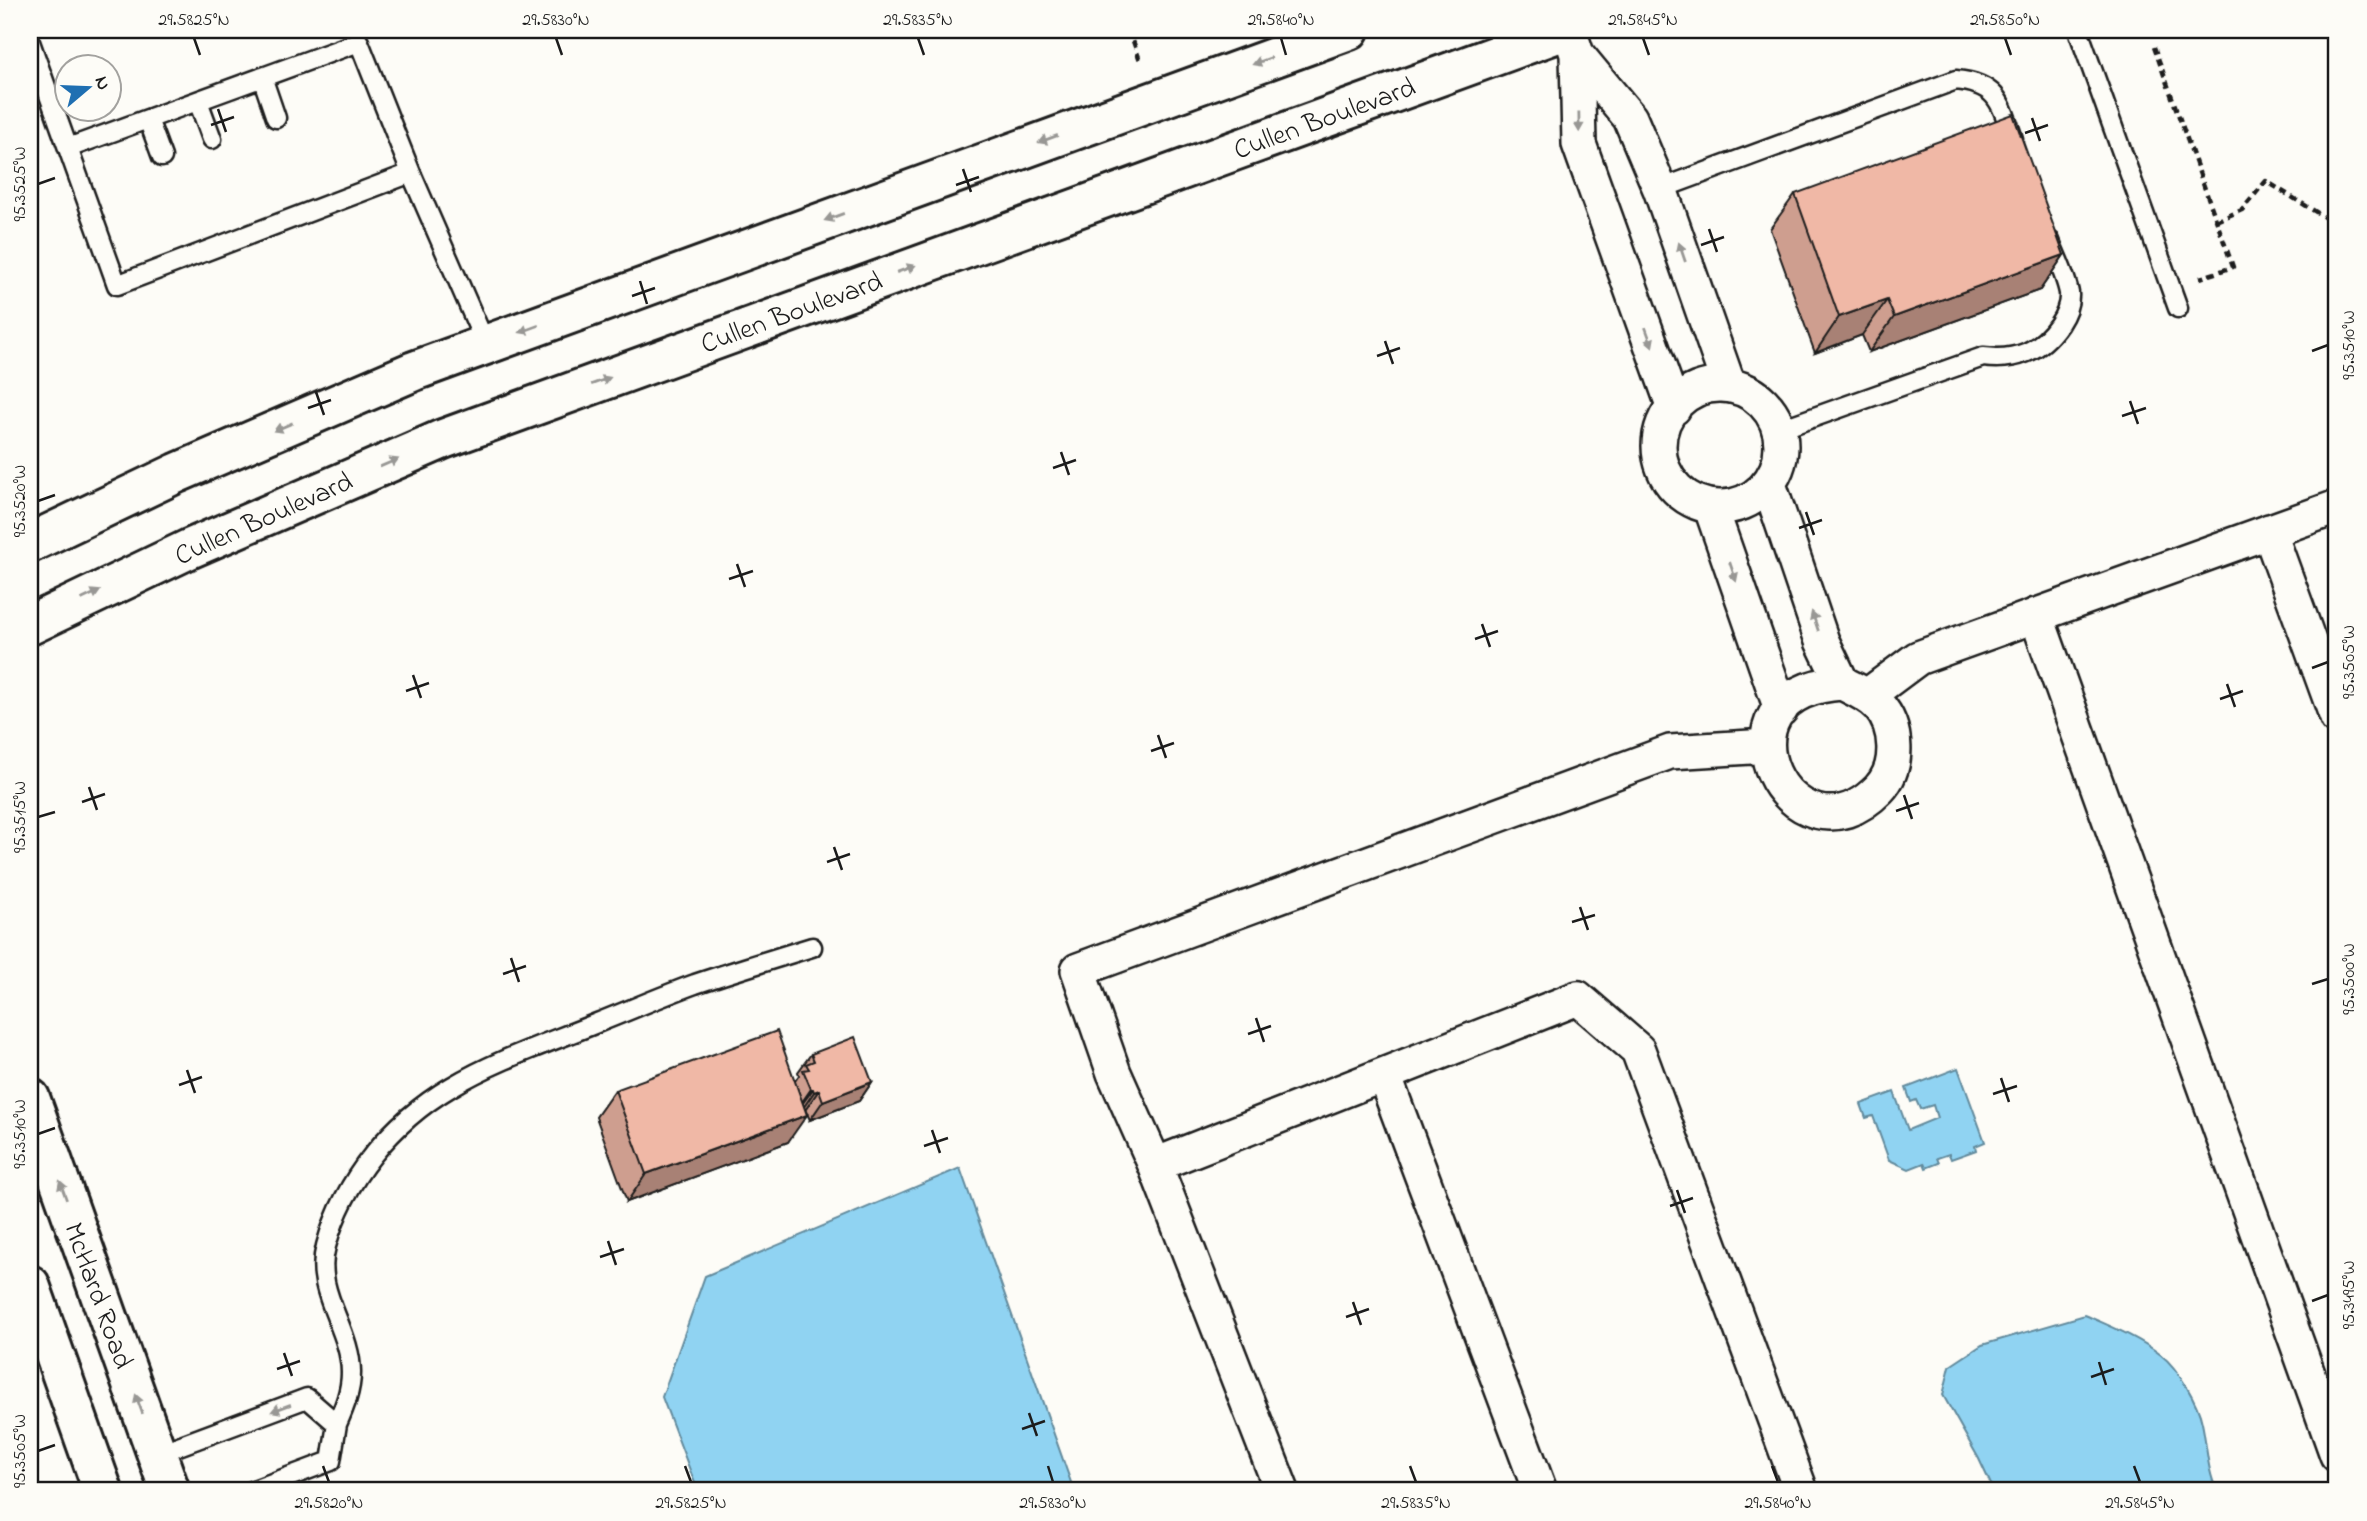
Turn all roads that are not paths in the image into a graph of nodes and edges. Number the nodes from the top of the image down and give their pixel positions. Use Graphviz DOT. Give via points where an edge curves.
graph roads {
  1 [pos="1349,30"];
  2 [pos="2078,30"];
  3 [pos="1571,38"];
  4 [pos="30,42"];
  5 [pos="262,77"];
  6 [pos="198,101"];
  7 [pos="276,118"];
  8 [pos="148,119"];
  9 [pos="212,139"];
  10 [pos="68,148"];
  11 [pos="2018,152"];
  12 [pos="162,157"];
  13 [pos="411,173"];
  14 [pos="1660,189"];
  15 [pos="241,218"];
  16 [pos="2046,228"];
  17 [pos="249,235"];
  18 [pos="191,237"];
  19 [pos="197,255"];
  20 [pos="2178,308"];
  21 [pos="486,345"];
  22 [pos="1728,386"];
  23 [pos="1674,408"];
  24 [pos="1778,430"];
  25 [pos="1769,484"];
  26 [pos="2337,507"];
  27 [pos="1711,508"];
  28 [pos="2269,531"];
  29 [pos="30,543"];
  30 [pos="2036,615"];
  31 [pos="30,625"];
  32 [pos="1854,690"];
  33 [pos="1780,709"];
  34 [pos="2337,718"];
  35 [pos="1767,746"];
  36 [pos="812,947"];
  37 [pos="1384,1075"];
  38 [pos="30,1098"];
  39 [pos="1156,1165"];
  40 [pos="30,1285"];
  41 [pos="337,1424"];
  42 [pos="157,1454"];
  43 [pos="2337,1455"];
  44 [pos="103,1491"];
  45 [pos="170,1491"];
  46 [pos="251,1491"];
  47 [pos="1282,1491"];
  48 [pos="1540,1491"];
  49 [pos="1801,1491"];
  1 -- 21 [label="main road, one-way"];
  2 -- 20 [label="lane"];
  3 -- 14 [label="street" via="1630,118"];
  3 -- 23 [label="street, one-way" via="1579,144"];
  31 -- 3 [label="main road, Cullen Boulevard, one-way" via="188,549 443,439"];
  4 -- 10 [label="lane"];
  5 -- 6 [label="lane"];
  5 -- 7 [label="lane"];
  5 -- 13 [label="lane" via="359,42"];
  6 -- 8 [label="lane"];
  6 -- 9 [label="lane"];
  8 -- 10 [label="lane"];
  8 -- 12 [label="lane"];
  10 -- 19 [label="lane" via="117,285"];
  11 -- 14 [label="lane" via="1992,94 1975,82 1956,80"];
  13 -- 17 [label="lane" via="308,204"];
  13 -- 21 [label="lane"];
  22 -- 14 [label="street, one-way"];
  15 -- 17 [label="lane"];
  16 -- 24 [label="lane" via="2069,292 2068,306 2049,338 2034,350 2015,358 1983,357"];
  17 -- 19 [label="lane"];
  18 -- 19 [label="lane"];
  21 -- 29 [label="main road, one-way" via="189,468"];
  22 -- 23 [label="street" via="1696,390"];
  22 -- 24 [label="street" via="1753,394 1768,407"];
  23 -- 27 [label="street" via="1660,434 1666,473 1677,489"];
  24 -- 25 [label="street" via="1782,447 1779,466"];
  25 -- 27 [label="street" via="1734,506"];
  32 -- 25 [label="street, one-way" via="1822,641"];
  26 -- 28 [label="street"];
  27 -- 33 [label="street, one-way"];
  28 -- 30 [label="street"];
  28 -- 34 [label="street"];
  30 -- 32 [label="street" via="1918,658"];
  30 -- 43 [label="street"];
  32 -- 33 [label="street" via="1822,684 1802,691"];
  32 -- 35 [label="street" via="1878,706 1889,723 1894,744 1892,765 1868,800 1828,812 1808,808 1776,781"];
  33 -- 35 [label="street"];
  35 -- 39 [label="street" via="1670,752 1078,970 1114,1073"];
  36 -- 41 [label="lane" via="695,985 500,1062 450,1087 404,1122 365,1163 337,1211 325,1247 325,1286 346,1344 351,1373"];
  37 -- 39 [label="street"];
  37 -- 48 [label="street"];
  37 -- 49 [label="street" via="1578,998 1638,1050"];
  42 -- 38 [label="main road, McHard Road, one-way"];
  39 -- 47 [label="street"];
  40 -- 44 [label="main road" via="47,1351"];
  41 -- 42 [label="lane, one-way" via="307,1398"];
  41 -- 46 [label="lane" via="331,1461"];
  42 -- 45 [label="main road, McHard Road"];
}
